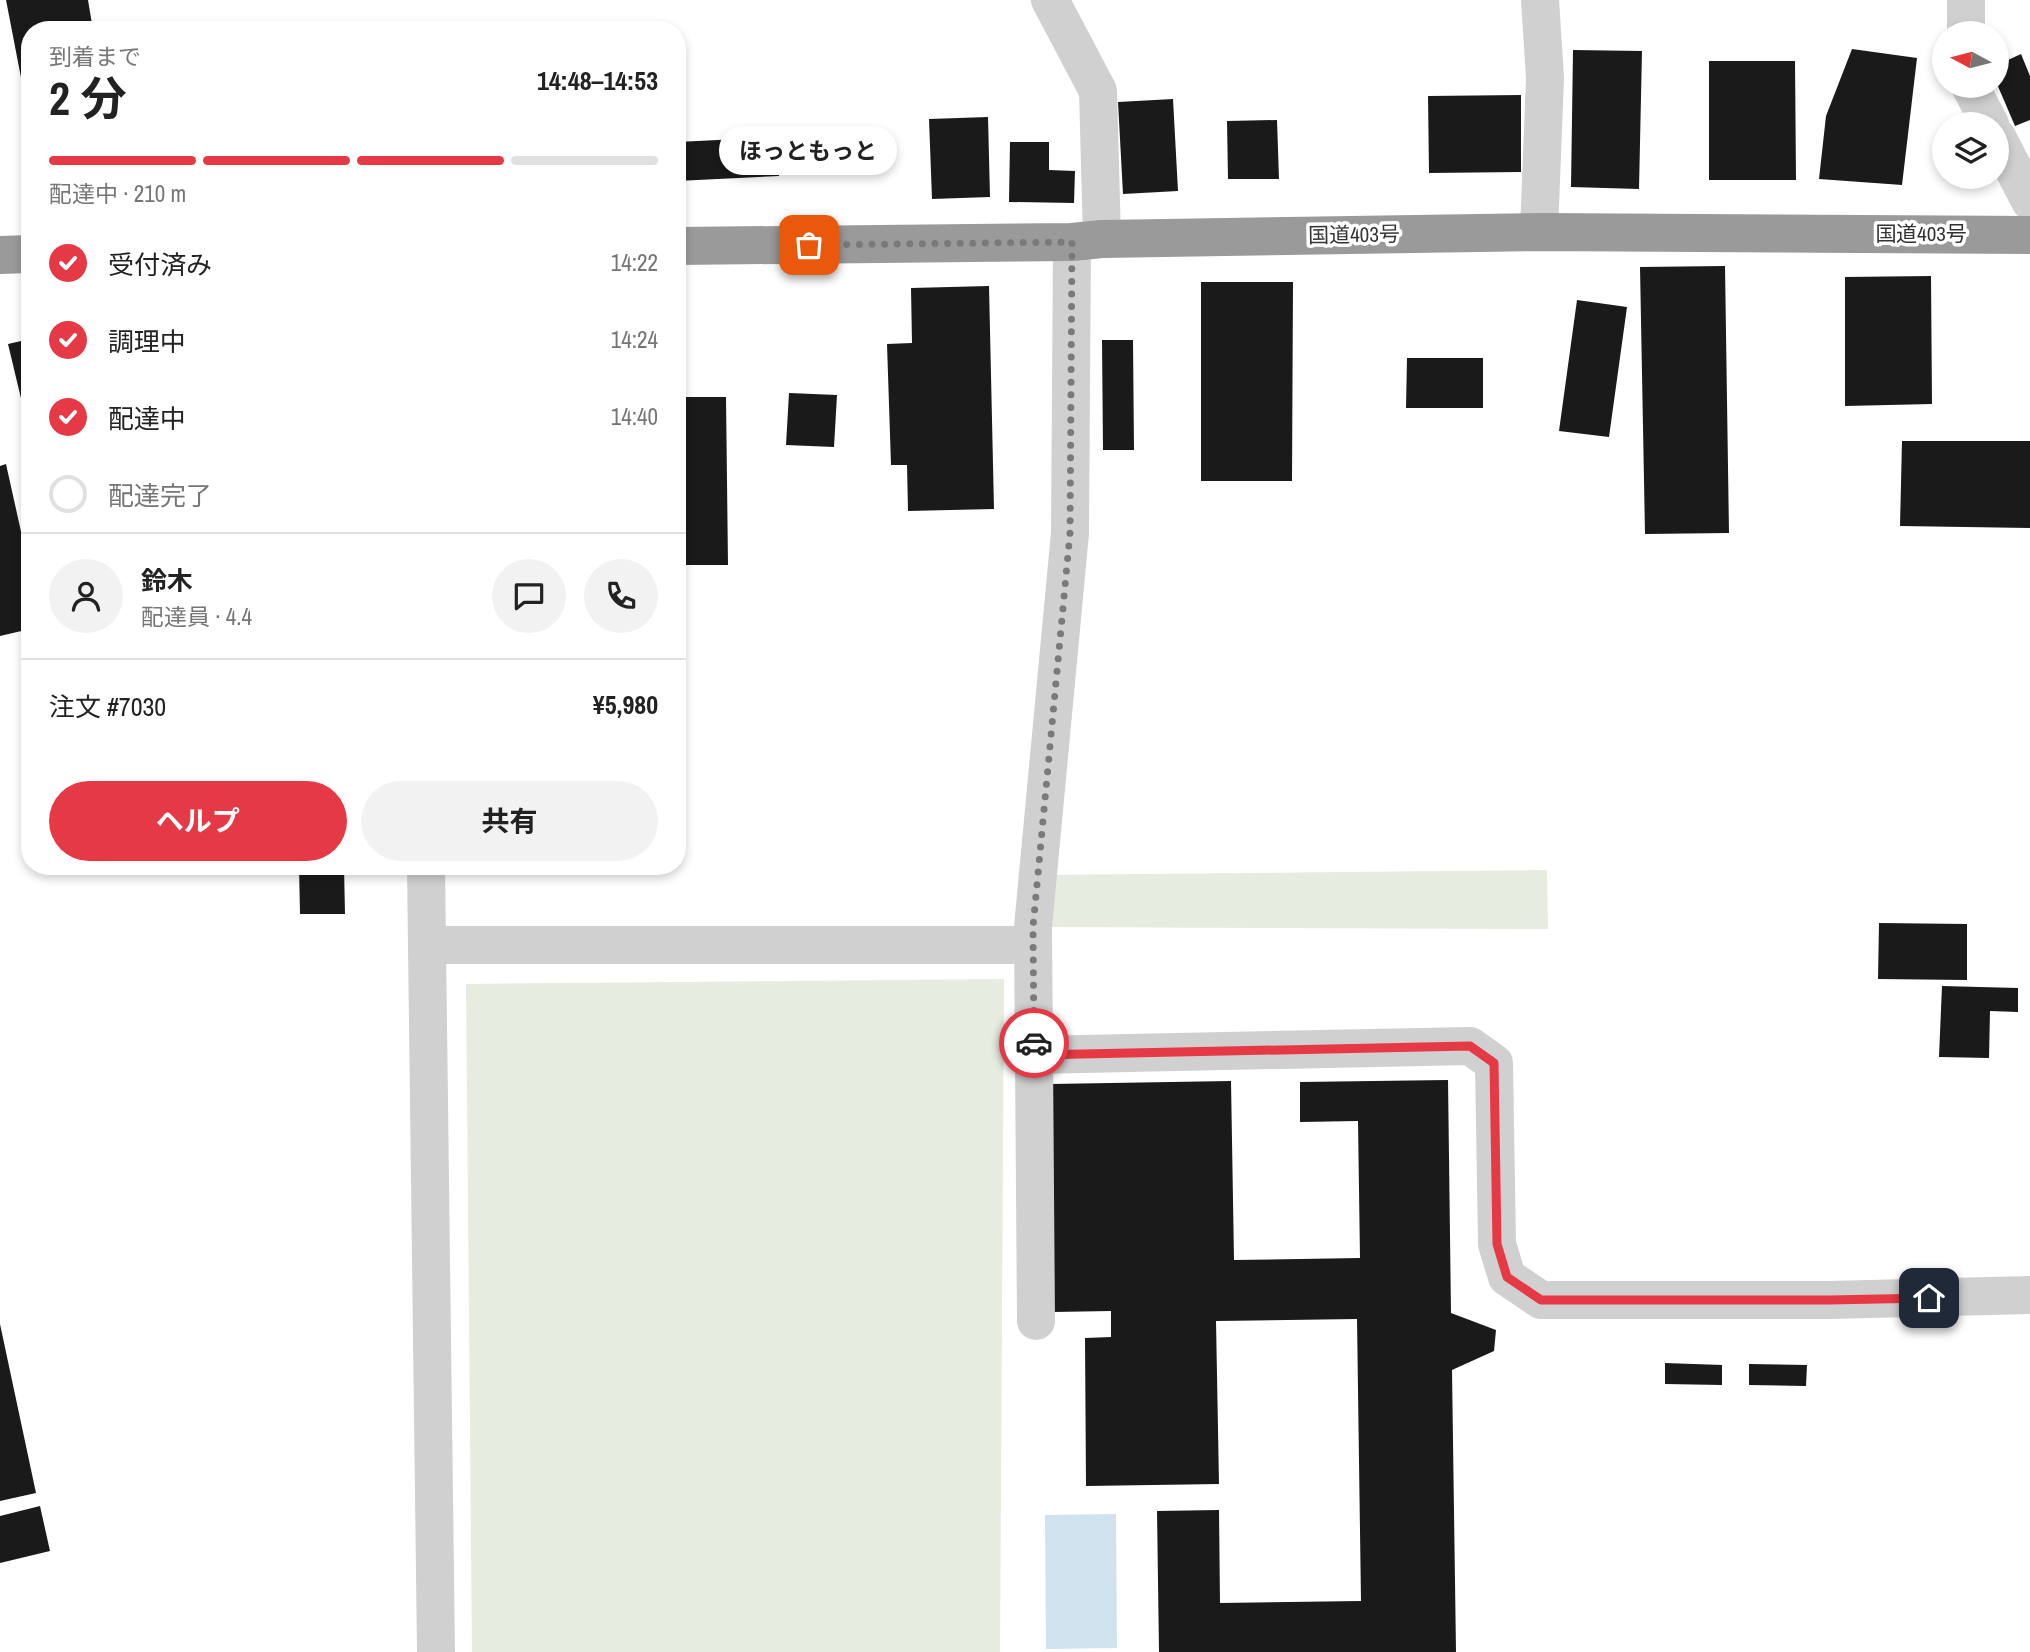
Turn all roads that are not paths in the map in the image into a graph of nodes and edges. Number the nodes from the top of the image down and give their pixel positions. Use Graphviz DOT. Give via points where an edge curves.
graph roads {
  1 [pos="1050,0"];
  2 [pos="1540,0"];
  3 [pos="1966,0"];
  4 [pos="1966,21"];
  5 [pos="2009,160"];
  6 [pos="2030,201"];
  7 [pos="1539,232"];
  8 [pos="2030,235"];
  9 [pos="1087,240"];
  10 [pos="686,246"];
  11 [pos="21,254"];
  12 [pos="0,255"];
  13 [pos="426,875"];
  14 [pos="427,945"];
  15 [pos="1032,946"];
  16 [pos="1034,1055"];
  17 [pos="2030,1295"];
  18 [pos="1036,1321"];
  19 [pos="436,1652"];
  1 -- 9 [label="street" via="1098,91"];
  2 -- 7 [label="street" via="1545,78"];
  3 -- 4 [label="street"];
  5 -- 6 [label="street"];
  7 -- 8 [label="highway, 国道403号"];
  7 -- 9 [label="highway, 国道403号"];
  9 -- 10 [label="highway, 国道403号"];
  9 -- 15 [label="street" via="1070,533"];
  11 -- 12 [label="highway"];
  13 -- 14 [label="street"];
  14 -- 15 [label="street"];
  14 -- 19 [label="street"];
  15 -- 16 [label="street"];
  16 -- 17 [label="street" via="1470,1046 1494,1063 1497,1244 1507,1277 1541,1300"];
  16 -- 18 [label="street"];
}
